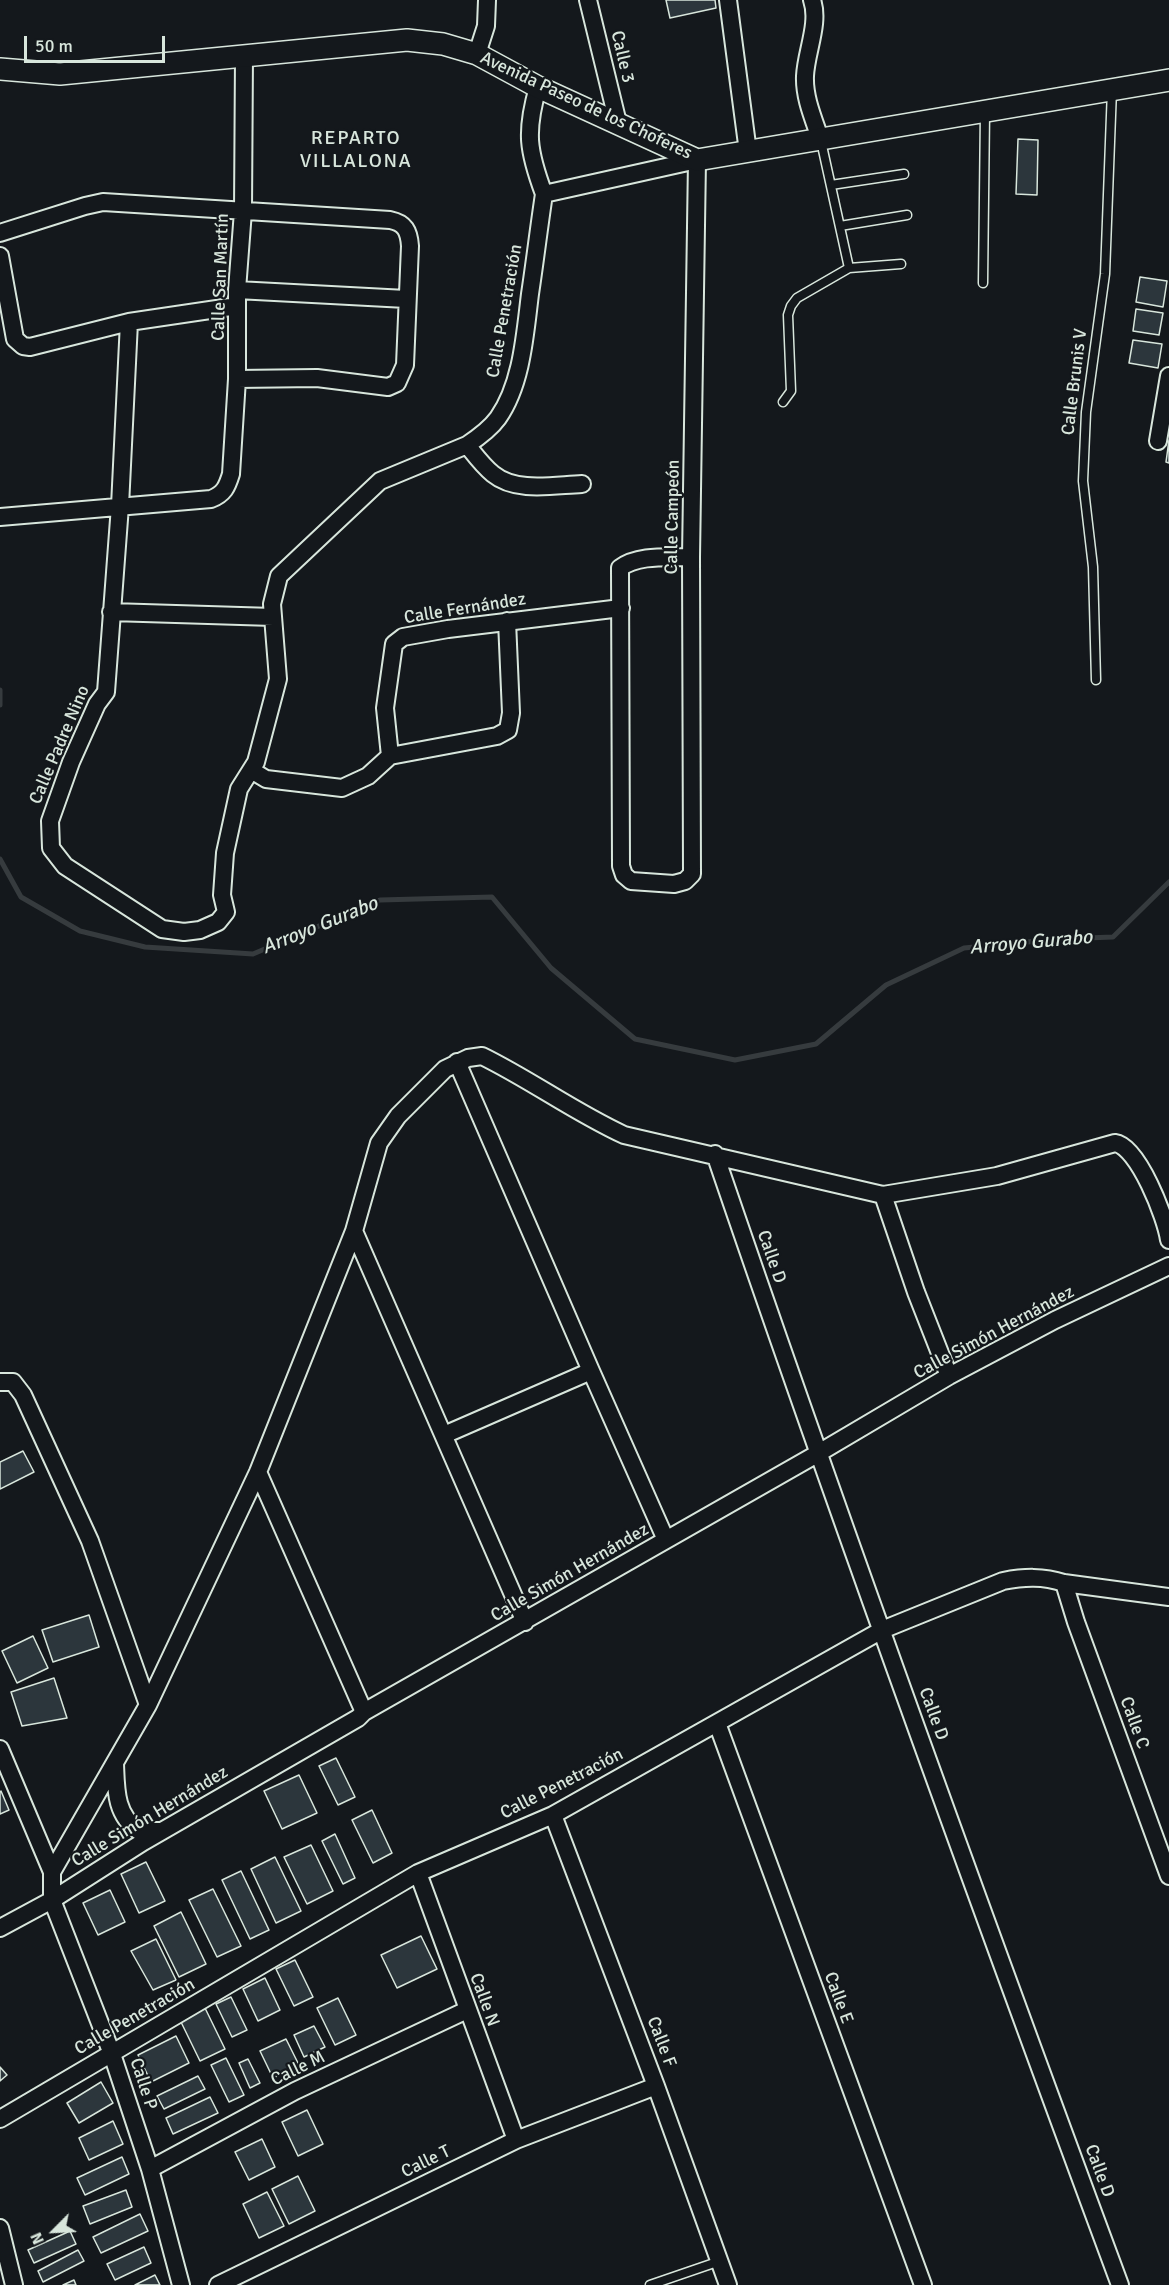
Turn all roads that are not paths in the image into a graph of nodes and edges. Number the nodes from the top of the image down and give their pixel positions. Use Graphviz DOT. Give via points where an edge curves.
graph roads {
  1 [pos="487,0"];
  2 [pos="588,0"];
  3 [pos="728,0"];
  4 [pos="812,0"];
  5 [pos="477,54"];
  6 [pos="244,55"];
  7 [pos="0,69"];
  8 [pos="1169,80"];
  9 [pos="538,87"];
  10 [pos="1112,89"];
  11 [pos="985,112"];
  12 [pos="618,123"];
  13 [pos="821,141"];
  14 [pos="748,153"];
  15 [pos="697,160"];
  16 [pos="904,174"];
  17 [pos="831,185"];
  18 [pos="544,194"];
  19 [pos="243,211"];
  20 [pos="907,215"];
  21 [pos="840,226"];
  22 [pos="0,233"];
  23 [pos="0,256"];
  24 [pos="900,264"];
  25 [pos="849,268"];
  26 [pos="983,283"];
  27 [pos="237,298"];
  28 [pos="406,299"];
  29 [pos="129,322"];
  30 [pos="1169,376"];
  31 [pos="237,379"];
  32 [pos="783,402"];
  33 [pos="1158,441"];
  34 [pos="467,445"];
  35 [pos="582,484"];
  36 [pos="120,506"];
  37 [pos="0,516"];
  38 [pos="691,557"];
  39 [pos="621,608"];
  40 [pos="111,612"];
  41 [pos="273,617"];
  42 [pos="507,621"];
  43 [pos="1096,680"];
  44 [pos="390,756"];
  45 [pos="251,770"];
  46 [pos="222,895"];
  47 [pos="457,1062"];
  48 [pos="715,1154"];
  49 [pos="883,1195"];
  50 [pos="354,1231"];
  51 [pos="1169,1240"];
  52 [pos="1169,1266"];
  53 [pos="591,1371"];
  54 [pos="949,1376"];
  55 [pos="0,1382"];
  56 [pos="444,1435"];
  57 [pos="817,1454"];
  58 [pos="258,1473"];
  59 [pos="666,1540"];
  60 [pos="1064,1583"];
  61 [pos="1169,1597"];
  62 [pos="525,1622"];
  63 [pos="882,1630"];
  64 [pos="148,1704"];
  65 [pos="364,1712"];
  66 [pos="717,1724"];
  67 [pos="0,1749"];
  68 [pos="115,1761"];
  69 [pos="554,1815"];
  70 [pos="161,1831"];
  71 [pos="52,1872"];
  72 [pos="418,1873"];
  73 [pos="1169,1876"];
  74 [pos="52,1900"];
  75 [pos="0,1928"];
  76 [pos="467,2010"];
  77 [pos="112,2054"];
  78 [pos="657,2086"];
  79 [pos="0,2119"];
  80 [pos="516,2140"];
  81 [pos="150,2169"];
  82 [pos="0,2228"];
  83 [pos="720,2261"];
  84 [pos="14,2285"];
  85 [pos="181,2285"];
  86 [pos="218,2285"];
  87 [pos="650,2285"];
  88 [pos="728,2285"];
  89 [pos="923,2285"];
  90 [pos="1120,2285"];
  1 -- 5 [label="street" via="486,26"];
  2 -- 12 [label="street, Calle 3"];
  3 -- 14 [label="street"];
  4 -- 13 [label="street" via="814,19 805,76 810,111"];
  5 -- 6 [label="street, Avenida Paseo de los Choferes" via="407,40"];
  5 -- 9 [label="street, Avenida Paseo de los Choferes"];
  6 -- 7 [label="street, Avenida Paseo de los Choferes" via="60,74"];
  6 -- 19 [label="street, Calle San Martín"];
  8 -- 10 [label="street, Avenida Paseo de los Choferes"];
  9 -- 12 [label="street, Avenida Paseo de los Choferes"];
  9 -- 18 [label="street" via="530,116 530,144"];
  10 -- 11 [label="street, Avenida Paseo de los Choferes"];
  10 -- 43 [label="lane, Calle Brunis V" via="1105,274 1086,412 1083,481 1093,567"];
  11 -- 13 [label="street, Avenida Paseo de los Choferes"];
  11 -- 26 [label="lane"];
  12 -- 15 [label="street, Avenida Paseo de los Choferes"];
  13 -- 14 [label="street, Avenida Paseo de los Choferes"];
  13 -- 17 [label="lane"];
  14 -- 15 [label="street, Avenida Paseo de los Choferes"];
  15 -- 18 [label="street"];
  15 -- 38 [label="street, Calle Campeón"];
  16 -- 17 [label="lane"];
  17 -- 21 [label="lane"];
  18 -- 34 [label="street, Calle Penetración" via="525,332 510,394 498,418"];
  19 -- 22 [label="street" via="103,202"];
  19 -- 27 [label="street, Calle San Martín"];
  19 -- 28 [label="street" via="400,222 409,236"];
  20 -- 21 [label="lane"];
  21 -- 25 [label="lane"];
  23 -- 29 [label="street" via="15,339 23,346"];
  24 -- 25 [label="lane"];
  25 -- 32 [label="lane" via="797,298 791,306 791,391"];
  27 -- 28 [label="street"];
  27 -- 29 [label="street"];
  27 -- 31 [label="street, Calle San Martín"];
  28 -- 31 [label="street" via="405,365 397,383 388,387 317,378"];
  29 -- 36 [label="street, Calle Padre Nino"];
  30 -- 33 [label="street"];
  31 -- 36 [label="street, Calle San Martín" via="227,488 219,496 201,501"];
  34 -- 35 [label="street" via="506,482 539,486"];
  34 -- 41 [label="street, Calle Penetración" via="380,482 279,576"];
  36 -- 37 [label="street"];
  36 -- 40 [label="street, Calle Padre Nino"];
  38 -- 39 [label="street" via="628,562 620,568"];
  38 -- 39 [label="street, Calle Campeón" via="692,874 674,884 631,881 621,866"];
  39 -- 42 [label="street, Calle Fernández"];
  40 -- 41 [label="street"];
  40 -- 46 [label="street, Calle Padre Nino" via="106,692 71,762 50,821 51,848 65,866 162,929 192,931 218,922 226,912"];
  41 -- 45 [label="street, Calle Penetración" via="278,679"];
  42 -- 44 [label="street, Calle Fernández" via="403,637 394,644 385,708"];
  42 -- 44 [label="street" via="511,714 508,730 497,736"];
  44 -- 45 [label="street" via="368,776 342,788 266,779"];
  45 -- 46 [label="street, Calle Penetración" via="239,789 225,853"];
  47 -- 48 [label="street" via="482,1056 624,1135"];
  47 -- 50 [label="street" via="418,1094 379,1143"];
  47 -- 53 [label="street"];
  48 -- 49 [label="street"];
  48 -- 57 [label="street, Calle D"];
  49 -- 51 [label="street" via="997,1176 1121,1143 1137,1161"];
  49 -- 54 [label="street"];
  50 -- 56 [label="street"];
  50 -- 58 [label="street"];
  52 -- 54 [label="street, Calle Simón Hernández"];
  53 -- 56 [label="street"];
  53 -- 59 [label="street"];
  54 -- 57 [label="street, Calle Simón Hernández"];
  55 -- 64 [label="street" via="13,1382 28,1406 90,1541"];
  56 -- 62 [label="street"];
  57 -- 59 [label="street, Calle Simón Hernández"];
  57 -- 63 [label="street, Calle D"];
  58 -- 64 [label="street"];
  58 -- 65 [label="street"];
  59 -- 62 [label="street, Calle Simón Hernández"];
  60 -- 61 [label="street, Calle Penetración"];
  60 -- 63 [label="street, Calle Penetración" via="1038,1577 1003,1581"];
  60 -- 73 [label="street, Calle C"];
  62 -- 65 [label="street, Calle Simón Hernández"];
  63 -- 66 [label="street, Calle Penetración"];
  63 -- 90 [label="street, Calle D"];
  64 -- 68 [label="street"];
  65 -- 70 [label="street, Calle Simón Hernández"];
  66 -- 69 [label="street, Calle Penetración"];
  66 -- 89 [label="street, Calle E"];
  67 -- 71 [label="street"];
  68 -- 70 [label="street" via="116,1797 126,1819 139,1831"];
  68 -- 71 [label="street"];
  69 -- 72 [label="street, Calle Penetración"];
  69 -- 78 [label="street, Calle F"];
  70 -- 74 [label="street, Calle Simón Hernández"];
  71 -- 74 [label="street"];
  72 -- 76 [label="street, Calle N"];
  72 -- 77 [label="street, Calle Penetración"];
  74 -- 75 [label="street, Calle Simón Hernández"];
  74 -- 77 [label="street, Calle P"];
  76 -- 80 [label="street, Calle N"];
  76 -- 81 [label="street, Calle M" via="296,2091"];
  77 -- 79 [label="street, Calle Penetración"];
  77 -- 81 [label="street, Calle P"];
  78 -- 80 [label="street, Calle T"];
  78 -- 83 [label="street, Calle F"];
  80 -- 86 [label="street, Calle T"];
  81 -- 85 [label="street, Calle P"];
  82 -- 84 [label="street"];
  83 -- 87 [label="lane"];
  83 -- 88 [label="street, Calle F"];
}
